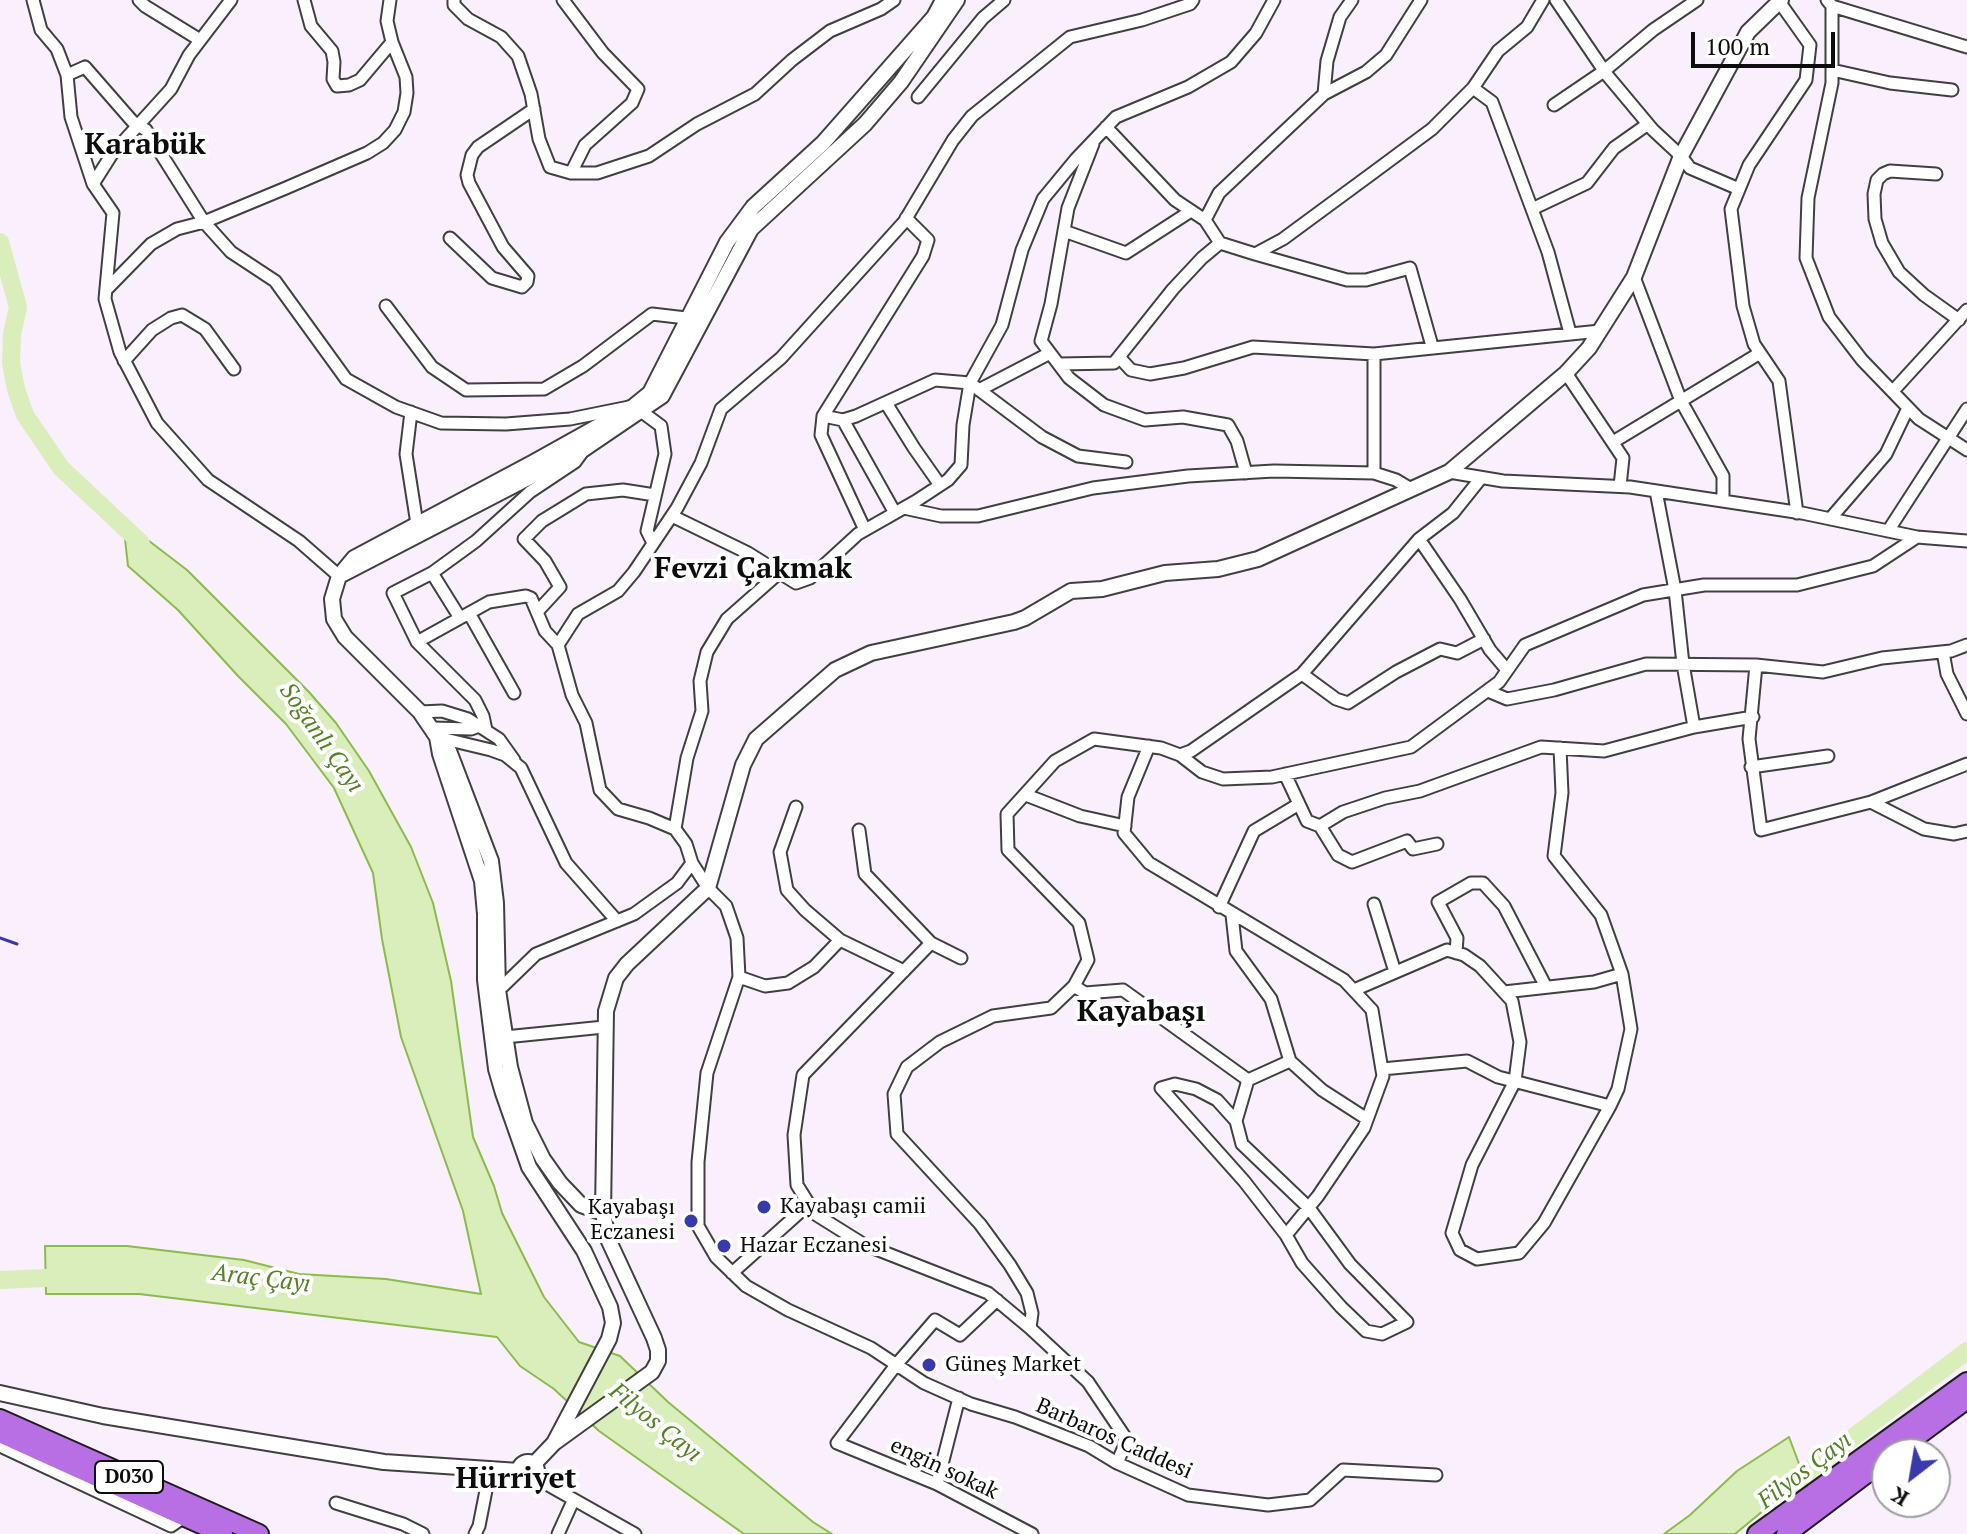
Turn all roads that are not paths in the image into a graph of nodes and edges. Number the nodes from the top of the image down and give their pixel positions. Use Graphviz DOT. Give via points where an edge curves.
graph roads {
  1 [pos="33,0"];
  2 [pos="139,0"];
  3 [pos="231,0"];
  4 [pos="304,0"];
  5 [pos="390,0"];
  6 [pos="454,0"];
  7 [pos="563,0"];
  8 [pos="894,0"];
  9 [pos="943,0"];
  10 [pos="957,0"];
  11 [pos="1004,0"];
  12 [pos="1193,0"];
  13 [pos="1274,0"];
  14 [pos="1352,0"];
  15 [pos="1421,0"];
  16 [pos="1543,0"];
  17 [pos="1556,0"];
  18 [pos="1697,0"];
  19 [pos="1779,0"];
  20 [pos="1829,3"];
  21 [pos="200,40"];
  22 [pos="392,42"];
  23 [pos="1967,47"];
  24 [pos="1832,70"];
  25 [pos="1604,71"];
  26 [pos="67,75"];
  27 [pos="1473,88"];
  28 [pos="1952,90"];
  29 [pos="1324,94"];
  30 [pos="918,97"];
  31 [pos="1554,105"];
  32 [pos="534,109"];
  33 [pos="1648,124"];
  34 [pos="139,126"];
  35 [pos="1106,127"];
  36 [pos="1095,139"];
  37 [pos="1681,156"];
  38 [pos="571,173"];
  39 [pos="1936,174"];
  40 [pos="93,184"];
  41 [pos="1739,189"];
  42 [pos="1532,209"];
  43 [pos="1191,211"];
  44 [pos="906,218"];
  45 [pos="1205,220"];
  46 [pos="204,222"];
  47 [pos="1064,231"];
  48 [pos="450,238"];
  49 [pos="1220,243"];
  50 [pos="1255,254"];
  51 [pos="1634,277"];
  52 [pos="106,290"];
  53 [pos="386,306"];
  54 [pos="1963,315"];
  55 [pos="686,318"];
  56 [pos="1600,331"];
  57 [pos="1570,333"];
  58 [pos="1432,346"];
  59 [pos="1050,353"];
  60 [pos="1760,353"];
  61 [pos="1374,354"];
  62 [pos="1119,357"];
  63 [pos="124,361"];
  64 [pos="1059,364"];
  65 [pos="234,369"];
  66 [pos="1566,373"];
  67 [pos="975,386"];
  68 [pos="1893,391"];
  69 [pos="1681,401"];
  70 [pos="886,403"];
  71 [pos="1908,408"];
  72 [pos="638,409"];
  73 [pos="1967,409"];
  74 [pos="411,412"];
  75 [pos="823,416"];
  76 [pos="843,420"];
  77 [pos="1948,438"];
  78 [pos="1613,442"];
  79 [pos="584,449"];
  80 [pos="1967,450"];
  81 [pos="1126,462"];
  82 [pos="1449,472"];
  83 [pos="1246,473"];
  84 [pos="1374,473"];
  85 [pos="1481,478"];
  86 [pos="940,485"];
  87 [pos="1620,486"];
  88 [pos="1411,489"];
  89 [pos="1656,491"];
  90 [pos="655,495"];
  91 [pos="1723,501"];
  92 [pos="899,511"];
  93 [pos="1797,513"];
  94 [pos="672,516"];
  95 [pos="1830,519"];
  96 [pos="417,524"];
  97 [pos="865,530"];
  98 [pos="1888,531"];
  99 [pos="1917,537"];
  100 [pos="1419,539"];
  101 [pos="1967,541"];
  102 [pos="653,543"];
  103 [pos="432,573"];
  104 [pos="779,573"];
  105 [pos="339,576"];
  106 [pos="1675,590"];
  107 [pos="537,612"];
  108 [pos="464,616"];
  109 [pos="1484,639"];
  110 [pos="417,642"];
  111 [pos="558,645"];
  112 [pos="1967,645"];
  113 [pos="1943,652"];
  114 [pos="1683,664"];
  115 [pos="1756,665"];
  116 [pos="1507,670"];
  117 [pos="1302,674"];
  118 [pos="1488,691"];
  119 [pos="514,693"];
  120 [pos="420,712"];
  121 [pos="1967,714"];
  122 [pos="1753,717"];
  123 [pos="1694,727"];
  124 [pos="482,728"];
  125 [pos="436,737"];
  126 [pos="1149,746"];
  127 [pos="1560,748"];
  128 [pos="1180,755"];
  129 [pos="1828,756"];
  130 [pos="514,761"];
  131 [pos="1967,764"];
  132 [pos="1751,767"];
  133 [pos="1285,774"];
  134 [pos="1026,795"];
  135 [pos="1871,802"];
  136 [pos="1299,804"];
  137 [pos="796,807"];
  138 [pos="1125,826"];
  139 [pos="1320,826"];
  140 [pos="675,829"];
  141 [pos="859,830"];
  142 [pos="1967,831"];
  143 [pos="1437,844"];
  144 [pos="692,863"];
  145 [pos="708,888"];
  146 [pos="1374,904"];
  147 [pos="1219,907"];
  148 [pos="1232,915"];
  149 [pos="617,921"];
  150 [pos="840,940"];
  151 [pos="931,943"];
  152 [pos="1456,953"];
  153 [pos="961,958"];
  154 [pos="904,971"];
  155 [pos="1395,972"];
  156 [pos="1622,974"];
  157 [pos="739,977"];
  158 [pos="1074,986"];
  159 [pos="1546,987"];
  160 [pos="1354,990"];
  161 [pos="492,991"];
  162 [pos="1504,992"];
  163 [pos="604,1027"];
  164 [pos="505,1037"];
  165 [pos="1290,1061"];
  166 [pos="1382,1069"];
  167 [pos="1248,1080"];
  168 [pos="1515,1081"];
  169 [pos="1610,1106"];
  170 [pos="1367,1119"];
  171 [pos="1236,1121"];
  172 [pos="1242,1144"];
  173 [pos="1224,1158"];
  174 [pos="809,1204"];
  175 [pos="581,1205"];
  176 [pos="1309,1208"];
  177 [pos="603,1213"];
  178 [pos="563,1219"];
  179 [pos="1286,1235"];
  180 [pos="608,1239"];
  181 [pos="584,1251"];
  182 [pos="732,1273"];
  183 [pos="997,1300"];
  184 [pos="1030,1328"];
  185 [pos="896,1365"];
  186 [pos="1967,1382"];
  187 [pos="0,1393"];
  188 [pos="959,1398"];
  189 [pos="1967,1399"];
  190 [pos="0,1419"];
  191 [pos="573,1422"];
  192 [pos="0,1433"];
  193 [pos="1915,1438"];
  194 [pos="0,1446"];
  195 [pos="1117,1463"];
  196 [pos="490,1470"];
  197 [pos="1871,1470"];
  198 [pos="534,1471"];
  199 [pos="1436,1475"];
  200 [pos="937,1484"];
  201 [pos="573,1501"];
  202 [pos="336,1503"];
  203 [pos="184,1517"];
  204 [pos="223,1534"];
  205 [pos="259,1534"];
  206 [pos="423,1534"];
  207 [pos="475,1534"];
  208 [pos="558,1534"];
  209 [pos="635,1534"];
  210 [pos="1032,1534"];
  211 [pos="1757,1534"];
  212 [pos="1786,1534"];
  1 -- 26 [label="street" via="41,30 57,49"];
  2 -- 21 [label="street"];
  3 -- 21 [label="street"];
  4 -- 22 [label="street" via="311,26 332,51 337,86 360,80"];
  5 -- 22 [label="street"];
  6 -- 32 [label="street" via="468,19 501,37 518,56"];
  7 -- 38 [label="street" via="638,89 632,103 585,145"];
  8 -- 38 [label="street" via="830,31 755,94 649,156 597,173"];
  9 -- 55 [label="street" via="934,17 823,143 753,207 727,242"];
  10 -- 72 [label="street" via="865,124 751,229 662,396"];
  11 -- 30 [label="street"];
  12 -- 44 [label="street" via="1142,20 1070,37 972,116"];
  13 -- 35 [label="street" via="1256,33 1231,62 1188,87 1116,117"];
  14 -- 29 [label="street" via="1340,17"];
  15 -- 29 [label="street" via="1386,55"];
  16 -- 27 [label="street" via="1527,27 1498,51"];
  17 -- 25 [label="street"];
  18 -- 25 [label="street"];
  19 -- 37 [label="street" via="1748,32"];
  19 -- 41 [label="street" via="1810,45 1806,80 1749,165"];
  20 -- 23 [label="street"];
  20 -- 24 [label="street"];
  21 -- 34 [label="street" via="171,89"];
  22 -- 46 [label="street" via="407,93 404,112 383,143"];
  24 -- 28 [label="street"];
  24 -- 68 [label="street" via="1808,198 1806,258 1829,317"];
  25 -- 31 [label="street"];
  25 -- 33 [label="street"];
  26 -- 34 [label="street" via="85,67"];
  26 -- 40 [label="street" via="71,117"];
  27 -- 42 [label="street" via="1492,102"];
  27 -- 50 [label="street" via="1432,129"];
  29 -- 45 [label="street" via="1219,193"];
  32 -- 38 [label="street" via="550,167"];
  32 -- 48 [label="street" via="478,147 467,175 527,282 522,287 492,278"];
  33 -- 37 [label="street"];
  33 -- 42 [label="street" via="1614,148 1587,183"];
  34 -- 40 [label="street"];
  34 -- 46 [label="street"];
  35 -- 36 [label="street"];
  35 -- 43 [label="street"];
  36 -- 47 [label="street"];
  36 -- 67 [label="street" via="1043,199 1022,250 1002,325"];
  37 -- 41 [label="street" via="1690,168"];
  37 -- 51 [label="street"];
  39 -- 54 [label="street" via="1883,174 1874,194 1875,219 1899,272 1924,295"];
  40 -- 52 [label="street" via="113,213"];
  41 -- 60 [label="street" via="1731,209 1743,306"];
  42 -- 57 [label="street"];
  43 -- 45 [label="street"];
  43 -- 47 [label="street" via="1126,253"];
  44 -- 75 [label="street" via="928,240 923,256"];
  44 -- 94 [label="street" via="781,358 721,409 701,463"];
  45 -- 49 [label="street"];
  46 -- 52 [label="street" via="151,244"];
  46 -- 74 [label="street" via="231,252 275,281 346,379"];
  47 -- 59 [label="street" via="1041,341"];
  49 -- 50 [label="street"];
  49 -- 62 [label="street" via="1173,289"];
  50 -- 58 [label="street" via="1347,280 1410,268"];
  51 -- 56 [label="street"];
  51 -- 69 [label="street"];
  52 -- 63 [label="street"];
  53 -- 55 [label="street" via="432,367 466,390 544,389 652,314"];
  54 -- 68 [label="street"];
  55 -- 72 [label="street"];
  56 -- 57 [label="street"];
  56 -- 66 [label="street"];
  57 -- 58 [label="street"];
  58 -- 61 [label="street"];
  59 -- 64 [label="street"];
  59 -- 67 [label="street"];
  60 -- 69 [label="street"];
  60 -- 93 [label="street" via="1779,381"];
  61 -- 62 [label="street" via="1253,347 1150,374 1131,370"];
  61 -- 84 [label="street"];
  62 -- 64 [label="street" via="1114,363"];
  63 -- 65 [label="street" via="152,330 182,315 205,329"];
  63 -- 105 [label="street" via="157,423 208,480 299,541"];
  64 -- 83 [label="street" via="1104,405 1145,420 1183,417 1228,425"];
  66 -- 78 [label="street"];
  66 -- 82 [label="street"];
  67 -- 70 [label="street" via="935,380"];
  67 -- 81 [label="street" via="1042,437 1078,456"];
  67 -- 86 [label="street" via="963,425 961,465"];
  68 -- 71 [label="street"];
  69 -- 78 [label="street"];
  69 -- 91 [label="street" via="1723,476"];
  70 -- 76 [label="street"];
  70 -- 86 [label="street"];
  71 -- 77 [label="street"];
  71 -- 95 [label="street" via="1886,454"];
  72 -- 74 [label="street" via="506,424 441,423"];
  72 -- 79 [label="street"];
  72 -- 90 [label="street" via="661,426 665,454"];
  72 -- 96 [label="street"];
  73 -- 77 [label="street"];
  74 -- 96 [label="street" via="406,454"];
  75 -- 76 [label="street"];
  75 -- 97 [label="street" via="821,435"];
  76 -- 92 [label="street"];
  77 -- 80 [label="street"];
  77 -- 98 [label="street"];
  78 -- 87 [label="street" via="1623,458"];
  79 -- 103 [label="street" via="575,462"];
  79 -- 105 [label="street"];
  82 -- 85 [label="street"];
  82 -- 88 [label="street"];
  83 -- 84 [label="street"];
  83 -- 92 [label="street" via="1093,488 978,516"];
  84 -- 88 [label="street"];
  85 -- 87 [label="street"];
  85 -- 100 [label="street" via="1453,513"];
  86 -- 92 [label="street"];
  87 -- 89 [label="street"];
  88 -- 145 [label="street" via="1258,559 1071,591 1025,618 871,653 835,670 749,749"];
  89 -- 91 [label="street"];
  89 -- 106 [label="street"];
  90 -- 102 [label="street" via="647,531"];
  90 -- 107 [label="street" via="623,490 586,494 542,521 524,539 560,587"];
  91 -- 93 [label="street"];
  92 -- 97 [label="street"];
  93 -- 95 [label="street"];
  94 -- 102 [label="street"];
  94 -- 104 [label="street"];
  95 -- 98 [label="street"];
  96 -- 105 [label="street" via="354,558"];
  97 -- 104 [label="street" via="810,578 796,583"];
  98 -- 99 [label="street"];
  99 -- 101 [label="street"];
  99 -- 106 [label="street" via="1873,566 1797,585"];
  100 -- 109 [label="street"];
  100 -- 117 [label="street"];
  102 -- 111 [label="street" via="626,584 578,614"];
  103 -- 108 [label="street"];
  103 -- 110 [label="street" via="393,593"];
  104 -- 140 [label="street" via="727,619 707,652 700,681 702,711 687,758"];
  105 -- 120 [label="street" via="332,599 338,628"];
  106 -- 114 [label="street"];
  106 -- 116 [label="street" via="1643,595 1525,645"];
  107 -- 108 [label="street" via="526,596 489,602"];
  107 -- 111 [label="street"];
  108 -- 110 [label="street"];
  108 -- 119 [label="street"];
  109 -- 116 [label="street"];
  109 -- 117 [label="street" via="1457,653 1440,649 1348,703"];
  110 -- 124 [label="street" via="475,700"];
  111 -- 140 [label="street" via="586,723 600,790 618,809"];
  112 -- 113 [label="street"];
  113 -- 115 [label="street" via="1882,658 1823,672"];
  113 -- 121 [label="street" via="1947,674"];
  114 -- 115 [label="street"];
  114 -- 118 [label="street" via="1646,664 1507,699"];
  114 -- 123 [label="street"];
  115 -- 122 [label="street"];
  116 -- 118 [label="street"];
  117 -- 128 [label="street"];
  118 -- 133 [label="street" via="1411,747"];
  120 -- 124 [label="street" via="451,713"];
  120 -- 125 [label="street"];
  122 -- 123 [label="street"];
  122 -- 132 [label="street"];
  123 -- 127 [label="street" via="1604,751"];
  124 -- 125 [label="street"];
  124 -- 130 [label="street" via="505,745"];
  125 -- 130 [label="street"];
  125 -- 161 [label="street" via="449,751 491,861 496,903"];
  126 -- 128 [label="street"];
  126 -- 134 [label="street" via="1094,739 1055,761"];
  126 -- 138 [label="street" via="1128,797"];
  127 -- 139 [label="street" via="1541,747 1420,791 1343,812"];
  127 -- 156 [label="street" via="1562,793 1554,856 1601,915"];
  128 -- 133 [label="street" via="1202,772 1223,779"];
  129 -- 132 [label="street"];
  130 -- 149 [label="street" via="527,776 566,863"];
  131 -- 135 [label="street"];
  132 -- 135 [label="street" via="1761,830"];
  133 -- 136 [label="street"];
  134 -- 138 [label="street"];
  134 -- 158 [label="street" via="1007,814 1008,850 1079,923 1088,960"];
  135 -- 142 [label="street" via="1924,829"];
  136 -- 139 [label="street" via="1307,821"];
  136 -- 147 [label="street" via="1254,831"];
  137 -- 150 [label="street" via="780,852 787,890"];
  138 -- 147 [label="street" via="1124,833 1149,863"];
  139 -- 143 [label="street" via="1338,855 1352,862 1407,841 1413,849"];
  140 -- 144 [label="street, Barbaros Caddesi"];
  141 -- 151 [label="street" via="865,874"];
  144 -- 145 [label="street, Barbaros Caddesi"];
  144 -- 149 [label="street" via="677,883"];
  145 -- 157 [label="street, Barbaros Caddesi" via="726,906 737,938"];
  145 -- 163 [label="street" via="616,978"];
  146 -- 155 [label="street"];
  147 -- 148 [label="street"];
  148 -- 160 [label="street"];
  148 -- 165 [label="street" via="1236,951 1271,999"];
  149 -- 161 [label="street" via="536,954"];
  150 -- 154 [label="street"];
  150 -- 157 [label="street" via="814,967 788,983 765,986"];
  151 -- 153 [label="street"];
  151 -- 154 [label="street"];
  152 -- 155 [label="street" via="1447,950"];
  152 -- 159 [label="street" via="1457,938 1438,902 1471,883 1483,883 1504,906"];
  152 -- 162 [label="street" via="1480,966"];
  154 -- 174 [label="street" via="803,1075 794,1135 797,1185"];
  155 -- 160 [label="street"];
  156 -- 159 [label="street"];
  156 -- 169 [label="street" via="1631,1029"];
  157 -- 182 [label="street, Barbaros Caddesi" via="707,1073 698,1162 698,1226"];
  158 -- 167 [label="street" via="1085,993 1123,990"];
  158 -- 184 [label="street" via="1051,1008 993,1016 940,1042 907,1067 894,1094 897,1134 980,1224 1010,1265 1027,1293"];
  159 -- 162 [label="street"];
  160 -- 166 [label="street" via="1372,1010"];
  161 -- 164 [label="street"];
  161 -- 178 [label="street" via="496,1069 503,1093 529,1167"];
  162 -- 168 [label="street" via="1512,1001 1520,1042"];
  163 -- 164 [label="street"];
  163 -- 177 [label="street"];
  164 -- 175 [label="street" via="530,1135 550,1170"];
  165 -- 167 [label="street"];
  165 -- 170 [label="street"];
  166 -- 168 [label="street" via="1467,1061"];
  166 -- 170 [label="street"];
  167 -- 171 [label="street"];
  168 -- 169 [label="street"];
  168 -- 169 [label="street" via="1472,1165 1452,1233 1460,1250 1477,1259 1519,1253 1544,1223"];
  170 -- 176 [label="street"];
  171 -- 172 [label="street"];
  171 -- 173 [label="street" via="1217,1100 1196,1089 1175,1084 1161,1088"];
  172 -- 173 [label="street"];
  172 -- 176 [label="street"];
  173 -- 179 [label="street"];
  174 -- 182 [label="street"];
  174 -- 183 [label="street" via="815,1214 863,1244"];
  175 -- 177 [label="street"];
  175 -- 178 [label="street"];
  176 -- 179 [label="street"];
  176 -- 179 [label="street" via="1350,1264 1407,1322 1382,1334 1366,1331 1302,1263"];
  177 -- 180 [label="street"];
  178 -- 181 [label="street"];
  180 -- 181 [label="street"];
  180 -- 191 [label="street" via="654,1338 658,1361 652,1372"];
  181 -- 191 [label="street" via="613,1323"];
  182 -- 185 [label="street, Barbaros Caddesi" via="757,1292"];
  183 -- 184 [label="street"];
  183 -- 185 [label="street" via="960,1335 935,1320"];
  184 -- 195 [label="street" via="1088,1382 1127,1440"];
  185 -- 188 [label="street, Barbaros Caddesi"];
  185 -- 200 [label="street, engin sokak" via="837,1443"];
  186 -- 211 [label="highway"];
  187 -- 196 [label="street" via="103,1416 384,1462"];
  188 -- 195 [label="street, Barbaros Caddesi" via="1089,1446"];
  188 -- 200 [label="street"];
  189 -- 193 [label="highway"];
  190 -- 205 [label="highway, D030"];
  191 -- 198 [label="street"];
  192 -- 203 [label="highway, D030"];
  194 -- 203 [label="street" via="171,1526"];
  195 -- 199 [label="street, Barbaros Caddesi" via="1188,1495 1268,1505 1310,1500 1343,1470"];
  196 -- 198 [label="street" via="519,1471 526,1462"];
  196 -- 207 [label="street"];
  197 -- 212 [label="highway"];
  198 -- 201 [label="street"];
  200 -- 210 [label="street, engin sokak"];
  201 -- 208 [label="street"];
  201 -- 209 [label="street"];
  202 -- 206 [label="street"];
  203 -- 204 [label="highway, D030"];
}
